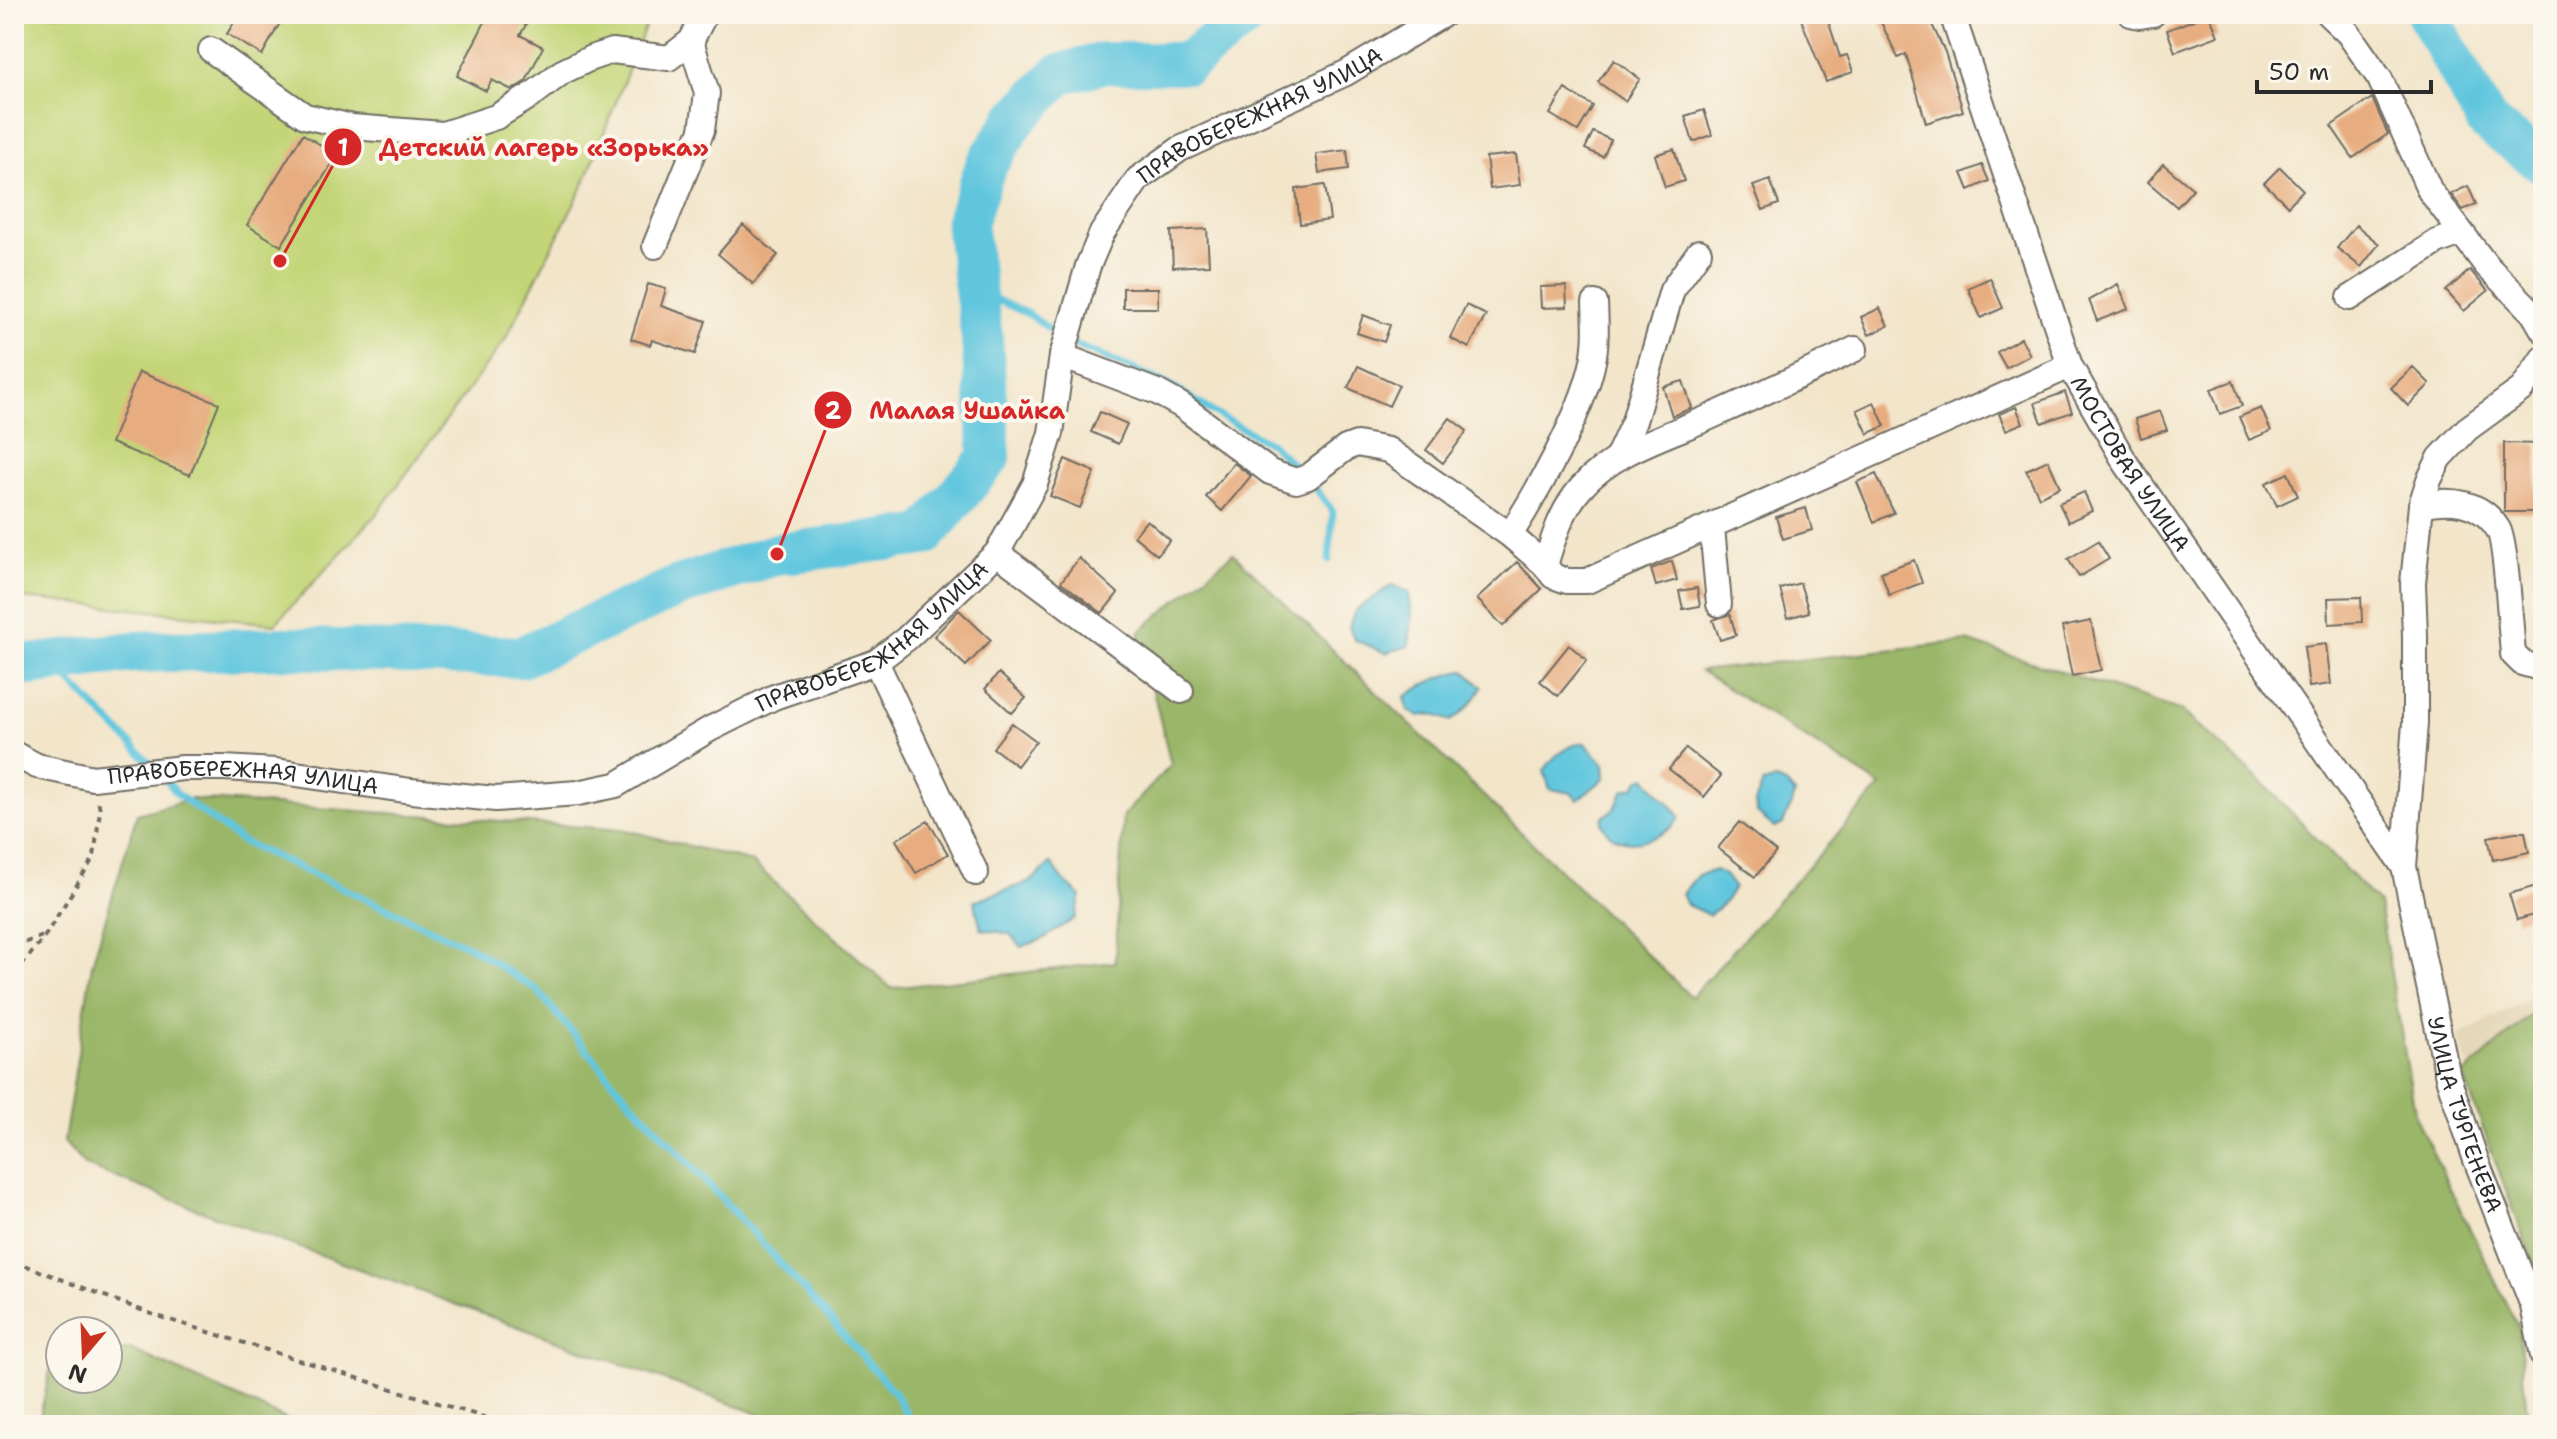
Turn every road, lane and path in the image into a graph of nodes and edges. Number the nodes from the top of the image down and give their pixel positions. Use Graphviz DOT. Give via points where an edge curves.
graph roads {
  1 [pos="705,14"];
  2 [pos="1444,14"];
  3 [pos="1952,14"];
  4 [pos="2131,14"];
  5 [pos="2153,14"];
  6 [pos="2328,14"];
  7 [pos="2348,23"];
  8 [pos="691,41"];
  9 [pos="211,50"];
  10 [pos="2461,233"];
  11 [pos="655,246"];
  12 [pos="1699,252"];
  13 [pos="2350,298"];
  14 [pos="1595,303"];
  15 [pos="2543,330"];
  16 [pos="1855,349"];
  17 [pos="1062,356"];
  18 [pos="2543,358"];
  19 [pos="2070,366"];
  20 [pos="1617,458"];
  21 [pos="2421,505"];
  22 [pos="1712,527"];
  23 [pos="1510,535"];
  24 [pos="997,553"];
  25 [pos="1545,565"];
  26 [pos="1719,604"];
  27 [pos="876,662"];
  28 [pos="2543,669"];
  29 [pos="1181,691"];
  30 [pos="14,754"];
  31 [pos="93,778"];
  32 [pos="2404,867"];
  33 [pos="976,873"];
  34 [pos="45,936"];
  35 [pos="14,947"];
  36 [pos="2534,972"];
  37 [pos="14,975"];
  38 [pos="2543,976"];
  39 [pos="14,1261"];
  40 [pos="2543,1356"];
  41 [pos="509,1425"];
  1 -- 8 [label="street"];
  2 -- 17 [label="street, ПРАВОБЕРЕЖНАЯ УЛИЦА" via="1346,73 1180,149 1138,179 1102,233"];
  3 -- 19 [label="street, МОСТОВАЯ УЛИЦА"];
  4 -- 5 [label="street"];
  6 -- 7 [label="street"];
  7 -- 10 [label="street" via="2380,79 2430,191"];
  8 -- 9 [label="street" via="669,58 612,51 591,58 496,117 443,134 352,127 305,116"];
  8 -- 11 [label="street" via="707,93 702,130"];
  10 -- 13 [label="street" via="2437,242"];
  10 -- 15 [label="street"];
  12 -- 20 [label="street" via="1672,290 1634,421"];
  14 -- 23 [label="street" via="1592,368 1569,427"];
  16 -- 20 [label="street"];
  17 -- 23 [label="street" via="1157,392 1285,478 1308,477 1357,444 1388,450"];
  17 -- 24 [label="street, ПРАВОБЕРЕЖНАЯ УЛИЦА" via="1051,433 1035,484"];
  18 -- 21 [label="street" via="2522,389 2467,429 2440,458"];
  19 -- 22 [label="street"];
  19 -- 32 [label="street, МОСТОВАЯ УЛИЦА" via="2125,462"];
  20 -- 25 [label="street" via="1568,504"];
  21 -- 28 [label="street" via="2470,505 2500,531 2513,654 2522,663"];
  21 -- 32 [label="street" via="2413,583 2415,723"];
  22 -- 25 [label="street" via="1587,581 1553,576"];
  22 -- 26 [label="street"];
  23 -- 25 [label="street"];
  24 -- 27 [label="street, ПРАВОБЕРЕЖНАЯ УЛИЦА"];
  24 -- 29 [label="street"];
  27 -- 31 [label="street, ПРАВОБЕРЕЖНАЯ УЛИЦА" via="774,697 616,785 578,793 496,799 224,768"];
  27 -- 33 [label="street"];
  30 -- 31 [label="street, ПРАВОБЕРЕЖНАЯ УЛИЦА" via="37,766"];
  31 -- 34 [label="path" via="100,810 94,857"];
  32 -- 40 [label="street, УЛИЦА ТУРГЕНЕВА" via="2448,1077 2533,1306"];
  34 -- 35 [label="path"];
  34 -- 37 [label="path"];
  36 -- 38 [label="path"];
  39 -- 41 [label="path" via="154,1315"];
}
